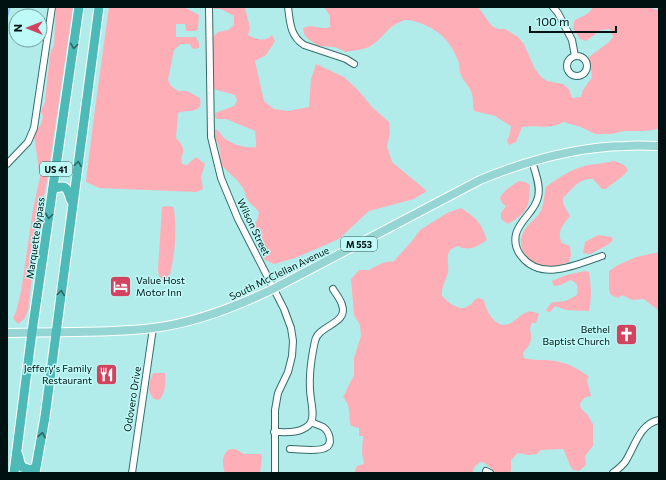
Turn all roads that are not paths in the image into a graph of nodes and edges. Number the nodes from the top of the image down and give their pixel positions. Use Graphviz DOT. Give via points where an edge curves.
graph roads {
  1 [pos="52,7"];
  2 [pos="79,7"];
  3 [pos="99,7"];
  4 [pos="209,7"];
  5 [pos="288,7"];
  6 [pos="553,7"];
  7 [pos="575,56"];
  8 [pos="354,64"];
  9 [pos="659,146"];
  10 [pos="532,161"];
  11 [pos="7,164"];
  12 [pos="53,189"];
  13 [pos="72,204"];
  14 [pos="602,256"];
  15 [pos="273,289"];
  16 [pos="333,289"];
  17 [pos="153,328"];
  18 [pos="32,332"];
  19 [pos="55,332"];
  20 [pos="7,334"];
  21 [pos="659,420"];
  22 [pos="311,422"];
  23 [pos="274,432"];
  24 [pos="290,449"];
  25 [pos="17,450"];
  26 [pos="35,471"];
  27 [pos="14,473"];
  28 [pos="132,473"];
  29 [pos="275,473"];
  30 [pos="613,473"];
  1 -- 11 [label="street" via="34,128 24,147"];
  2 -- 12 [label="highway, Marquette Bypass / US 41, one-way"];
  13 -- 3 [label="highway, US 41, one-way"];
  4 -- 15 [label="street, Wilson Street" via="211,137 221,178"];
  5 -- 8 [label="street" via="294,36 299,42"];
  6 -- 7 [label="street" via="572,40"];
  9 -- 10 [label="main road, South McClellan Avenue / M 553" via="573,151"];
  10 -- 14 [label="street" via="539,192 535,206 517,232 516,244 519,254 531,265 550,270"];
  10 -- 15 [label="main road, South McClellan Avenue / M 553" via="480,180"];
  12 -- 13 [label="highway" via="60,186 66,188"];
  12 -- 18 [label="highway, Marquette Bypass / US 41, one-way"];
  19 -- 13 [label="highway, US 41, one-way"];
  15 -- 17 [label="main road, South McClellan Avenue / M 553" via="222,311"];
  15 -- 23 [label="street, Wilson Street" via="284,309 293,341 288,372 278,392"];
  16 -- 22 [label="street" via="343,311 337,322 318,333 315,338 311,360"];
  17 -- 19 [label="main road, South McClellan Avenue / M 553"];
  17 -- 28 [label="street, Odovero Drive"];
  18 -- 19 [label="main road, South McClellan Avenue / M 553"];
  18 -- 20 [label="main road, South McClellan Avenue"];
  18 -- 25 [label="highway, Marquette Bypass / US 41"];
  26 -- 19 [label="highway, US 41, one-way" via="45,417"];
  21 -- 30 [label="street" via="644,427 624,463"];
  22 -- 23 [label="street" via="299,431"];
  22 -- 24 [label="street" via="326,429 329,445 319,450"];
  23 -- 29 [label="street, Wilson Street"];
  25 -- 26 [label="highway" via="22,468"];
  25 -- 27 [label="highway, Marquette Bypass / US 41"];
}
